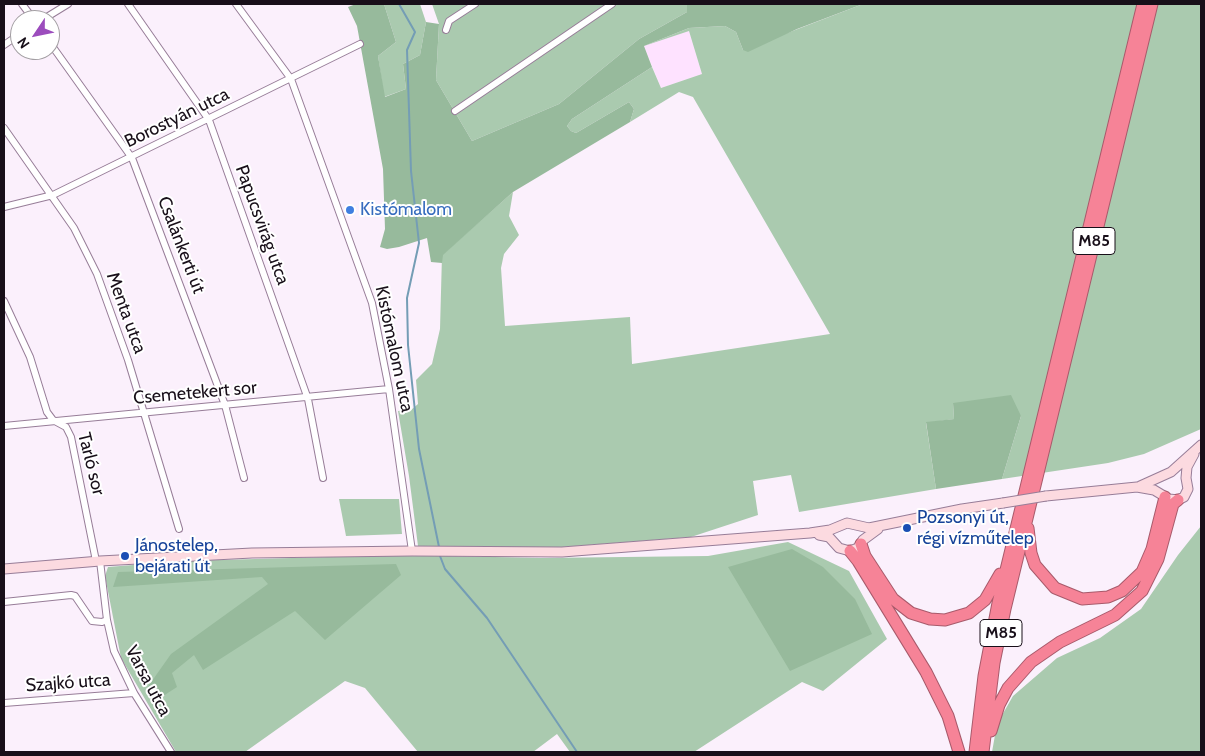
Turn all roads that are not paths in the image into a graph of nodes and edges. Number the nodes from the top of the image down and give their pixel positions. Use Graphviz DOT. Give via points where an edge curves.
graph roads {
  1 [pos="128,4"];
  2 [pos="236,4"];
  3 [pos="475,4"];
  4 [pos="612,4"];
  5 [pos="1143,4"];
  6 [pos="1152,4"];
  7 [pos="446,30"];
  8 [pos="360,44"];
  9 [pos="60,57"];
  10 [pos="292,79"];
  11 [pos="455,111"];
  12 [pos="209,120"];
  13 [pos="4,128"];
  14 [pos="132,158"];
  15 [pos="53,195"];
  16 [pos="4,207"];
  17 [pos="4,301"];
  18 [pos="389,389"];
  19 [pos="308,398"];
  20 [pos="225,405"];
  21 [pos="144,413"];
  22 [pos="57,422"];
  23 [pos="4,426"];
  24 [pos="1201,445"];
  25 [pos="1194,454"];
  26 [pos="1167,474"];
  27 [pos="244,478"];
  28 [pos="323,478"];
  29 [pos="1186,478"];
  30 [pos="1137,487"];
  31 [pos="1163,495"];
  32 [pos="1178,500"];
  33 [pos="1027,516"];
  34 [pos="838,527"];
  35 [pos="859,527"];
  36 [pos="883,527"];
  37 [pos="179,529"];
  38 [pos="810,533"];
  39 [pos="862,542"];
  40 [pos="835,543"];
  41 [pos="412,551"];
  42 [pos="850,552"];
  43 [pos="1009,557"];
  44 [pos="98,561"];
  45 [pos="4,569"];
  46 [pos="4,602"];
  47 [pos="107,620"];
  48 [pos="134,693"];
  49 [pos="4,703"];
  50 [pos="171,752"];
  51 [pos="959,752"];
  52 [pos="975,752"];
  53 [pos="984,752"];
  1 -- 12 [label="street, Papucsvirág utca"];
  2 -- 10 [label="street, Kistómalom utca"];
  3 -- 7 [label="street" via="449,21"];
  4 -- 11 [label="street"];
  5 -- 43 [label="highway, M85"];
  6 -- 33 [label="highway, M85"];
  8 -- 10 [label="street, Borostyán utca"];
  9 -- 14 [label="street, Csalánkerti út"];
  10 -- 12 [label="street, Borostyán utca"];
  10 -- 18 [label="street, Kistómalom utca" via="372,303"];
  12 -- 14 [label="street, Borostyán utca"];
  12 -- 19 [label="street, Papucsvirág utca"];
  13 -- 15 [label="street, Menta utca"];
  14 -- 15 [label="street, Borostyán utca"];
  14 -- 20 [label="street, Csalánkerti út"];
  15 -- 16 [label="street, Borostyán utca"];
  15 -- 21 [label="street, Menta utca" via="97,274"];
  17 -- 22 [label="street, Tarló sor" via="30,357 47,412"];
  18 -- 19 [label="street, Csemetekert sor"];
  18 -- 41 [label="street, Kistómalom utca"];
  19 -- 20 [label="street, Csemetekert sor"];
  19 -- 28 [label="street, Papucsvirág utca"];
  20 -- 21 [label="street, Csemetekert sor"];
  20 -- 27 [label="street, Csalánkerti út"];
  21 -- 22 [label="street, Csemetekert sor"];
  21 -- 37 [label="street, Menta utca"];
  22 -- 23 [label="street, Csemetekert sor"];
  22 -- 44 [label="street, Tarló sor" via="66,427 71,437"];
  24 -- 25 [label="main road"];
  25 -- 26 [label="main road"];
  25 -- 29 [label="main road"];
  26 -- 29 [label="main road" via="1179,473"];
  26 -- 30 [label="main road"];
  26 -- 31 [label="main road" via="1160,484"];
  29 -- 32 [label="main road" via="1188,489"];
  30 -- 31 [label="main road"];
  30 -- 36 [label="main road, bridge" via="1046,496 933,514"];
  31 -- 32 [label="main road"];
  31 -- 33 [label="highway" via="1152,549 1142,572 1122,592 1095,600 1065,594 1040,573 1031,553"];
  32 -- 53 [label="highway" via="1158,558 1142,590 1115,615 1060,642 1018,674 999,705"];
  33 -- 53 [label="highway, M85" via="994,663"];
  34 -- 35 [label="main road" via="847,523"];
  34 -- 38 [label="main road"];
  34 -- 40 [label="main road"];
  35 -- 36 [label="main road"];
  35 -- 39 [label="main road"];
  36 -- 39 [label="main road"];
  38 -- 40 [label="main road" via="828,537"];
  38 -- 41 [label="main road" via="562,552"];
  39 -- 42 [label="main road"];
  39 -- 43 [label="highway" via="865,556 893,599 911,613 930,619 958,618 977,607 991,592"];
  40 -- 42 [label="main road"];
  41 -- 44 [label="main road" via="252,553"];
  42 -- 51 [label="highway" via="926,672 948,716"];
  43 -- 52 [label="highway, M85" via="988,654"];
  44 -- 45 [label="main road"];
  44 -- 47 [label="street, Varsa utca"];
  46 -- 47 [label="street" via="76,596 92,621"];
  47 -- 48 [label="street, Varsa utca" via="114,651"];
  48 -- 49 [label="street, Szajkó utca"];
  48 -- 50 [label="street, Varsa utca"];
}
